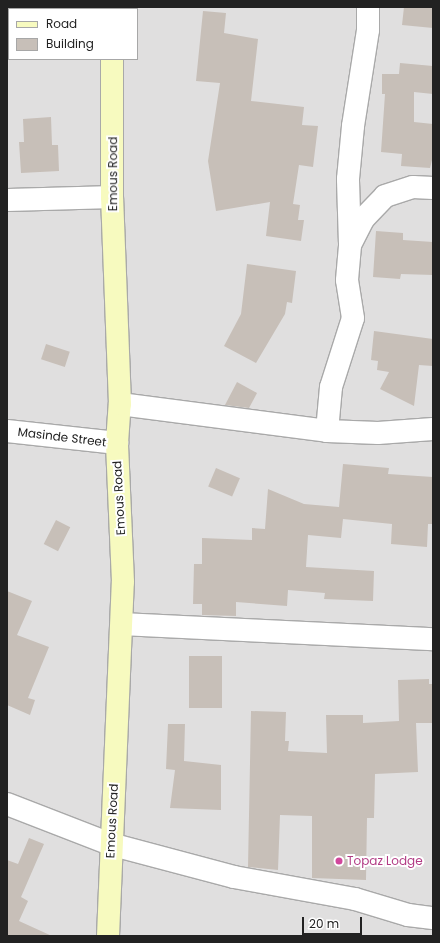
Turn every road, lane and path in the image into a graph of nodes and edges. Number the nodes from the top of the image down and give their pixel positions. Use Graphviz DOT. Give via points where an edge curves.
graph roads {
  1 [pos="368,7"];
  2 [pos="112,60"];
  3 [pos="433,188"];
  4 [pos="112,197"];
  5 [pos="7,200"];
  6 [pos="350,245"];
  7 [pos="120,404"];
  8 [pos="433,430"];
  9 [pos="7,431"];
  10 [pos="327,431"];
  11 [pos="117,443"];
  12 [pos="122,624"];
  13 [pos="433,639"];
  14 [pos="7,804"];
  15 [pos="110,844"];
  16 [pos="433,918"];
  17 [pos="108,936"];
  1 -- 6 [label="street" via="368,30 352,126 348,179"];
  2 -- 4 [label="street, Emous Road"];
  3 -- 6 [label="street" via="414,188 385,196 364,218"];
  4 -- 5 [label="street"];
  4 -- 7 [label="street, Emous Road"];
  6 -- 10 [label="street" via="347,265 353,318 331,388"];
  7 -- 10 [label="street"];
  7 -- 11 [label="street, Emous Road"];
  8 -- 10 [label="street" via="378,433"];
  9 -- 11 [label="street, Masinde Street"];
  11 -- 12 [label="street, Emous Road" via="123,582"];
  12 -- 13 [label="street"];
  12 -- 15 [label="street, Emous Road"];
  14 -- 15 [label="street"];
  15 -- 16 [label="street" via="234,877 355,899 408,915"];
  15 -- 17 [label="street, Emous Road"];
}
